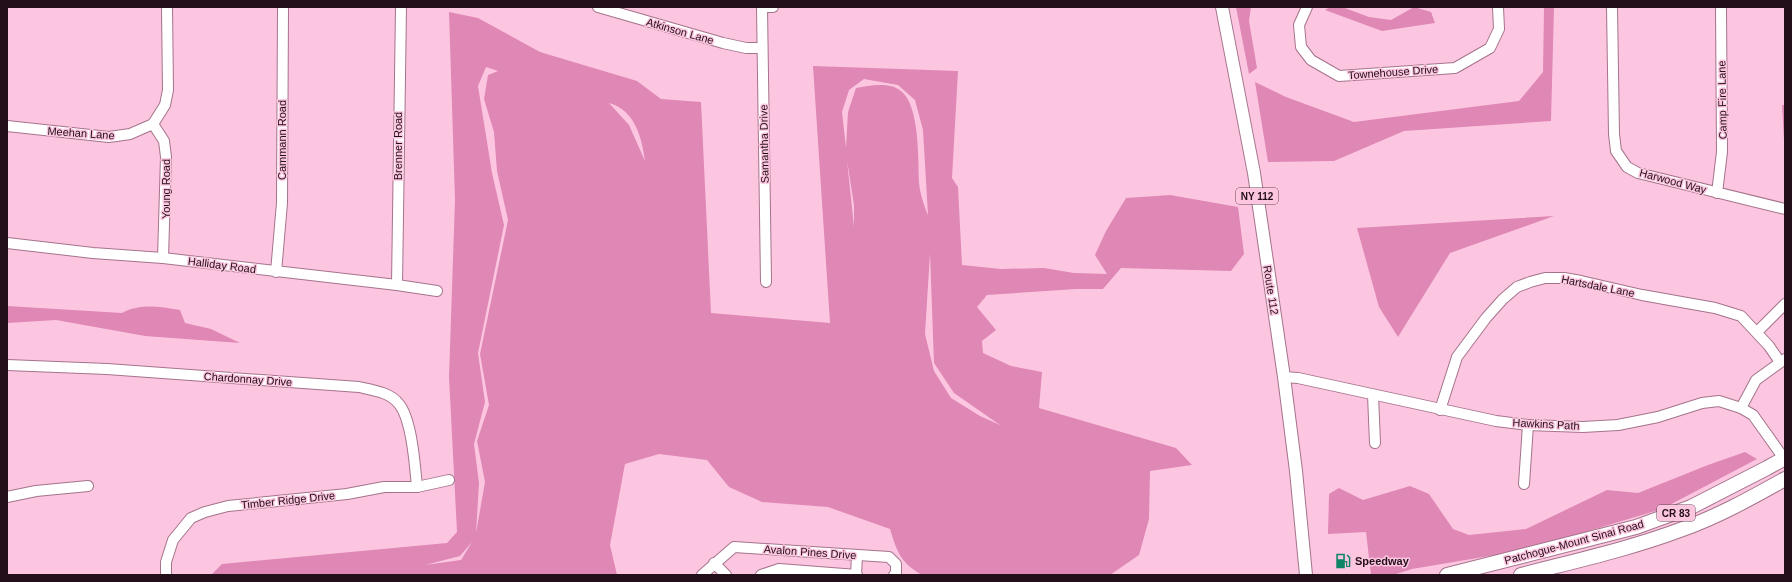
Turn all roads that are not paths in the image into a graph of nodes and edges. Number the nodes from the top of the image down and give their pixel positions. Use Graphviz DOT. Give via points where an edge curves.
graph roads {
  1 [pos="167,7"];
  2 [pos="283,7"];
  3 [pos="401,7"];
  4 [pos="598,7"];
  5 [pos="762,7"];
  6 [pos="773,7"];
  7 [pos="1222,7"];
  8 [pos="1307,7"];
  9 [pos="1498,7"];
  10 [pos="1612,7"];
  11 [pos="1721,7"];
  12 [pos="619,10"];
  13 [pos="762,48"];
  14 [pos="152,124"];
  15 [pos="7,126"];
  16 [pos="1717,193"];
  17 [pos="1785,209"];
  18 [pos="7,243"];
  19 [pos="163,258"];
  20 [pos="276,272"];
  21 [pos="766,282"];
  22 [pos="397,285"];
  23 [pos="437,291"];
  24 [pos="1785,304"];
  25 [pos="1757,332"];
  26 [pos="1782,361"];
  27 [pos="7,365"];
  28 [pos="1284,377"];
  29 [pos="1373,395"];
  30 [pos="1741,408"];
  31 [pos="1440,410"];
  32 [pos="1528,425"];
  33 [pos="1375,443"];
  34 [pos="1785,461"];
  35 [pos="1785,479"];
  36 [pos="449,480"];
  37 [pos="1524,484"];
  38 [pos="88,486"];
  39 [pos="417,487"];
  40 [pos="7,498"];
  41 [pos="857,555"];
  42 [pos="714,563"];
  43 [pos="166,575"];
  44 [pos="702,575"];
  45 [pos="726,575"];
  46 [pos="761,575"];
  47 [pos="856,575"];
  48 [pos="894,575"];
  49 [pos="1306,575"];
  50 [pos="1447,575"];
  51 [pos="1521,575"];
  1 -- 14 [label="street" via="168,90 165,105"];
  2 -- 20 [label="street, Cammann Road" via="282,217"];
  3 -- 22 [label="street, Brenner Road"];
  4 -- 12 [label="street, Atkinson Lane"];
  5 -- 6 [label="street"];
  5 -- 13 [label="street, Samantha Drive"];
  7 -- 28 [label="main road, Route 112 / NY 112" via="1254,173"];
  8 -- 9 [label="street, Townehouse Drive" via="1299,25 1301,47 1311,60 1339,76 1455,68 1490,48 1499,29"];
  10 -- 16 [label="street, Harwood Way" via="1616,151 1627,168 1638,173"];
  11 -- 16 [label="street, Camp Fire Lane" via="1722,152"];
  12 -- 13 [label="street, Atkinson Lane" via="723,43 746,48"];
  13 -- 21 [label="street, Samantha Drive"];
  14 -- 15 [label="street, Meehan Lane" via="130,134 109,137"];
  14 -- 19 [label="street, Young Road" via="164,141 166,157"];
  16 -- 17 [label="street, Harwood Way"];
  18 -- 19 [label="street, Halliday Road"];
  19 -- 20 [label="street, Halliday Road"];
  20 -- 22 [label="street, Halliday Road"];
  22 -- 23 [label="street, Halliday Road"];
  24 -- 25 [label="street"];
  25 -- 26 [label="street, Hartsdale Lane"];
  25 -- 31 [label="street, Hartsdale Lane" via="1741,316 1722,310 1564,278 1545,278 1517,287 1503,299 1457,357"];
  26 -- 30 [label="street" via="1756,380"];
  27 -- 39 [label="street, Chardonnay Drive" via="106,369 359,387 380,391 399,403 410,431"];
  28 -- 29 [label="street, Hawkins Path"];
  28 -- 49 [label="main road, Route 112 / NY 112"];
  29 -- 31 [label="street, Hawkins Path"];
  29 -- 33 [label="street"];
  30 -- 32 [label="street, Hawkins Path" via="1711,401 1658,417 1618,425"];
  30 -- 34 [label="street, Hawkins Path" via="1753,415 1761,424"];
  31 -- 32 [label="street, Hawkins Path"];
  32 -- 37 [label="street"];
  34 -- 50 [label="highway, Patchogue-Mount Sinai Road / CR 83" via="1692,507 1636,527"];
  35 -- 51 [label="highway, Patchogue-Mount Sinai Road / CR 83" via="1751,498 1681,530 1637,545"];
  36 -- 39 [label="street, Timber Ridge Drive"];
  38 -- 40 [label="street" via="36,491"];
  39 -- 43 [label="street, Timber Ridge Drive" via="384,487 347,494 228,506 205,512 191,518 173,540 166,562"];
  41 -- 42 [label="street, Avalon Pines Drive" via="734,547"];
  41 -- 47 [label="street"];
  41 -- 48 [label="street, Avalon Pines Drive" via="889,557 896,564"];
  42 -- 44 [label="street, Avalon Pines Drive"];
  42 -- 45 [label="street"];
  46 -- 47 [label="street, Avalon Pines Drive" via="779,569"];
}
